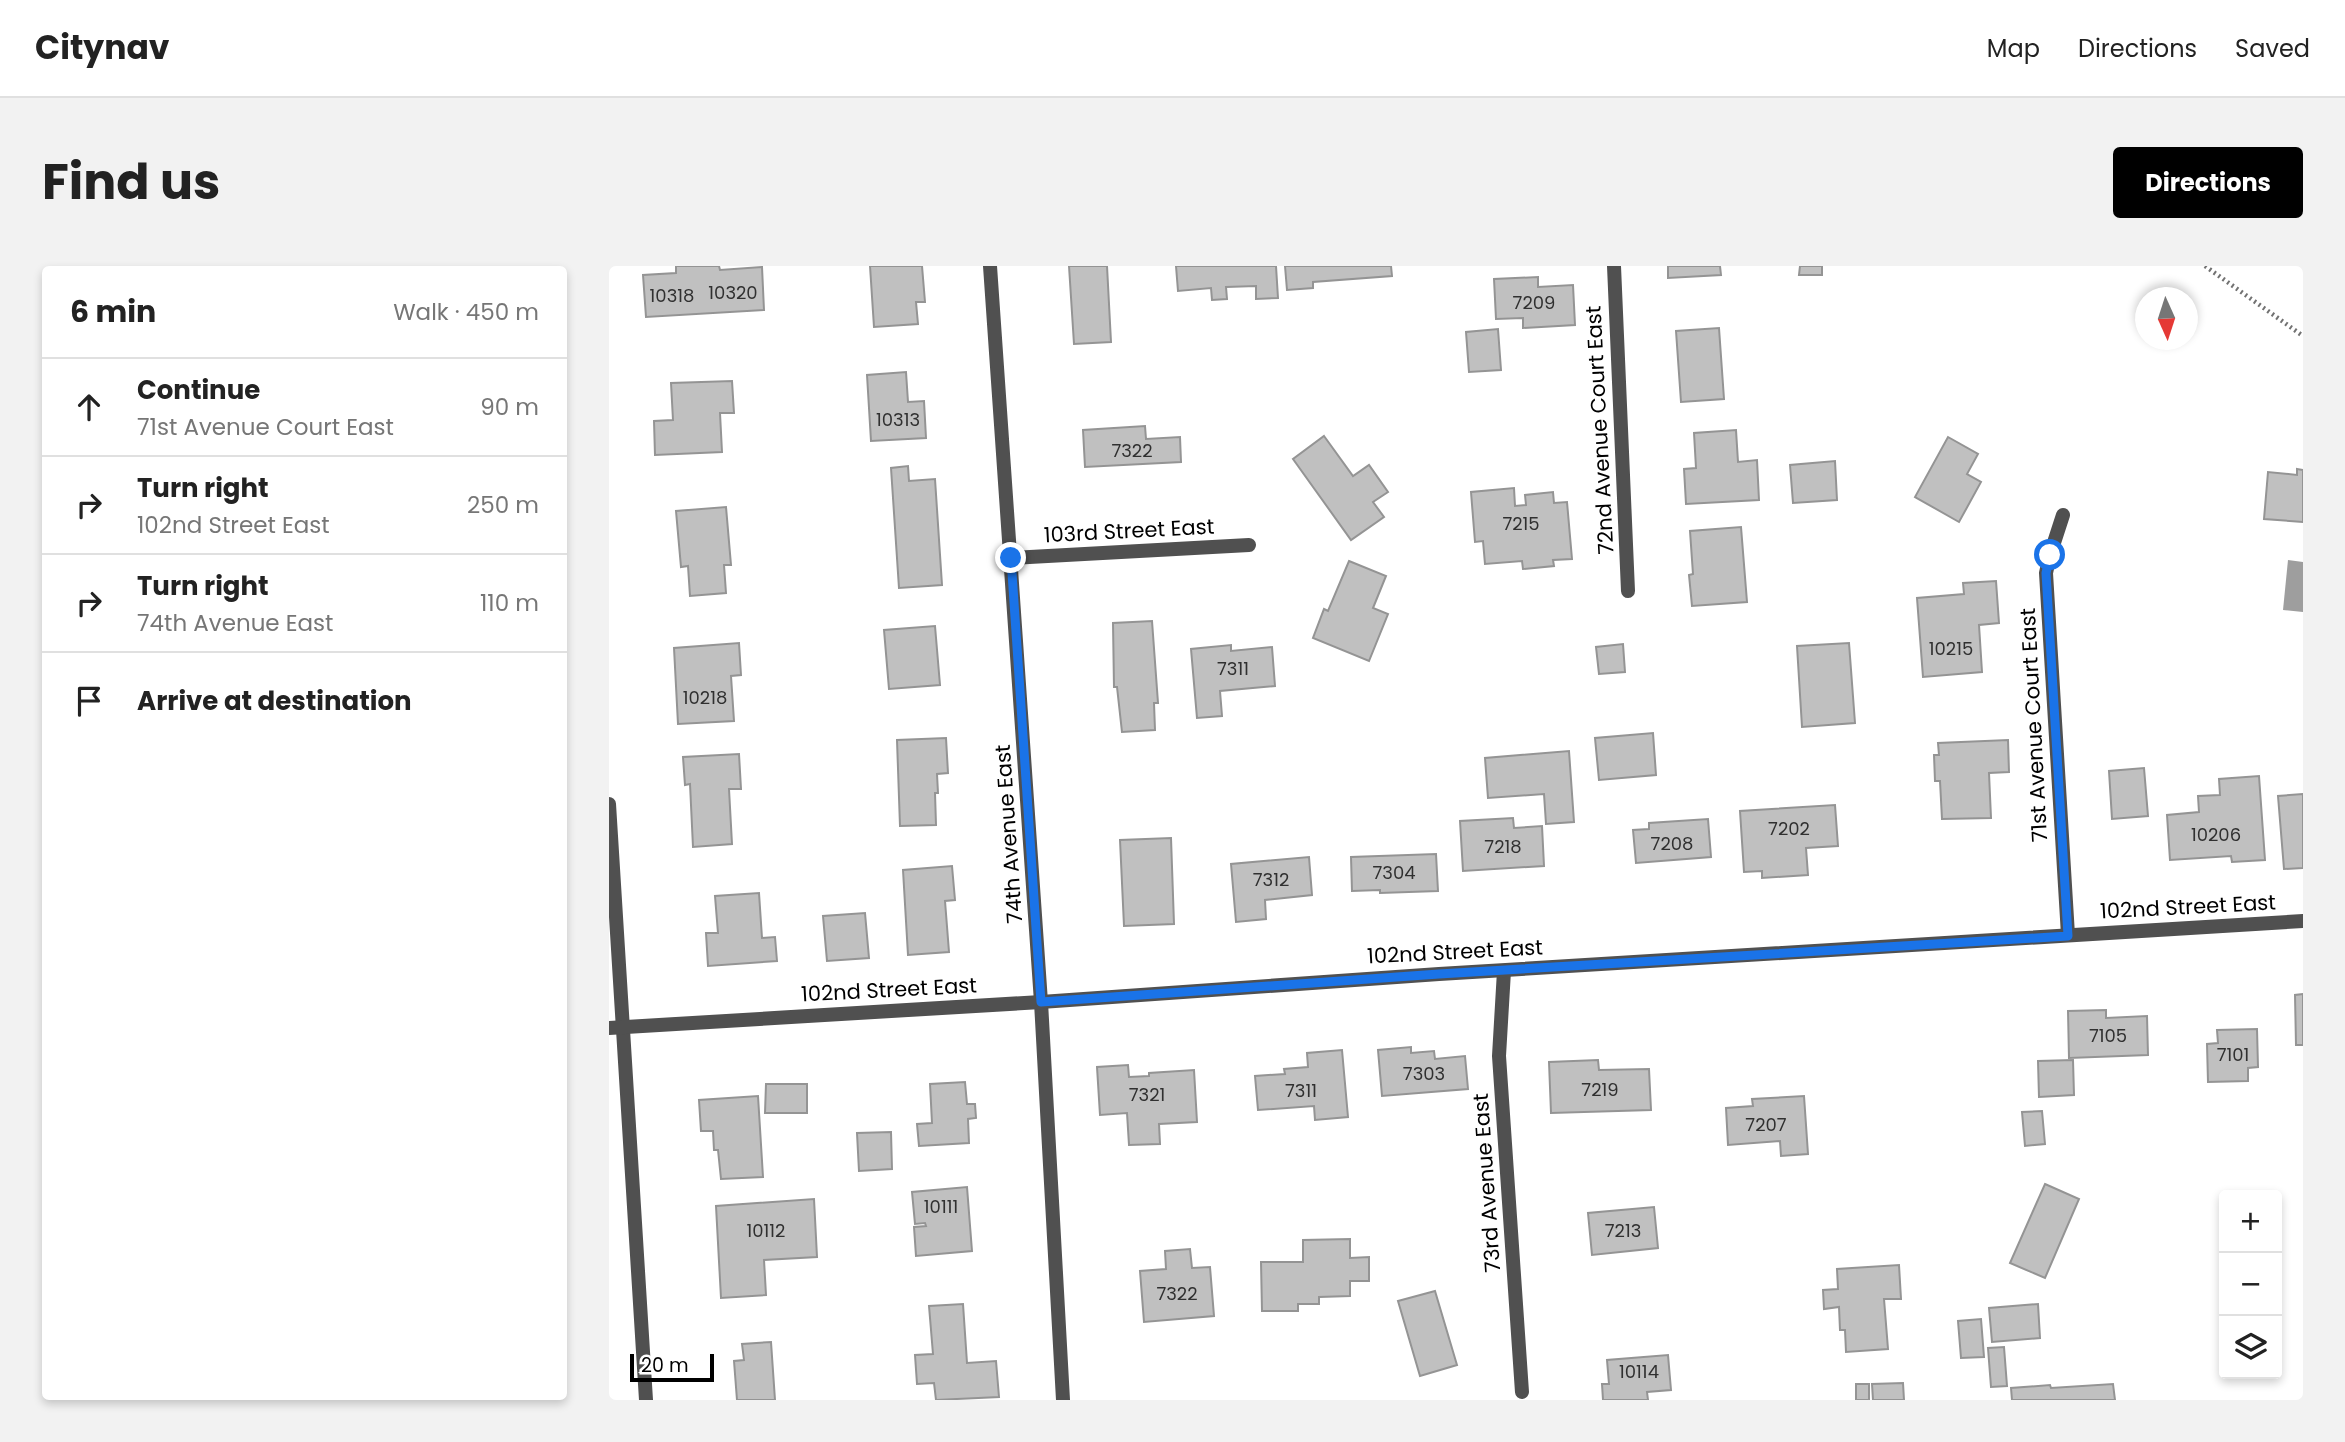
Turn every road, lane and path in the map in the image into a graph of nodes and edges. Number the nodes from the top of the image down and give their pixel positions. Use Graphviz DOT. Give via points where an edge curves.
graph roads {
  1 [pos="990,266"];
  2 [pos="1613,266"];
  3 [pos="2204,266"];
  4 [pos="2303,336"];
  5 [pos="2063,515"];
  6 [pos="1249,545"];
  7 [pos="1011,558"];
  8 [pos="1628,591"];
  9 [pos="609,804"];
  10 [pos="2303,921"];
  11 [pos="2068,936"];
  12 [pos="1504,971"];
  13 [pos="1041,1002"];
  14 [pos="616,1027"];
  15 [pos="1522,1392"];
  16 [pos="646,1400"];
  17 [pos="1063,1400"];
  1 -- 7 [label="street, 74th Avenue East"];
  2 -- 8 [label="street, 72nd Avenue Court East"];
  3 -- 4 [label="path"];
  5 -- 11 [label="street, 71st Avenue Court East" via="2046,573"];
  6 -- 7 [label="street, 103rd Street East"];
  7 -- 13 [label="street, 74th Avenue East"];
  9 -- 14 [label="street"];
  10 -- 11 [label="street, 102nd Street East"];
  11 -- 12 [label="street, 102nd Street East"];
  12 -- 13 [label="street, 102nd Street East"];
  12 -- 15 [label="street, 73rd Avenue East" via="1499,1056"];
  13 -- 14 [label="street, 102nd Street East"];
  13 -- 17 [label="street, 74th Avenue East"];
  14 -- 16 [label="street"];
}
